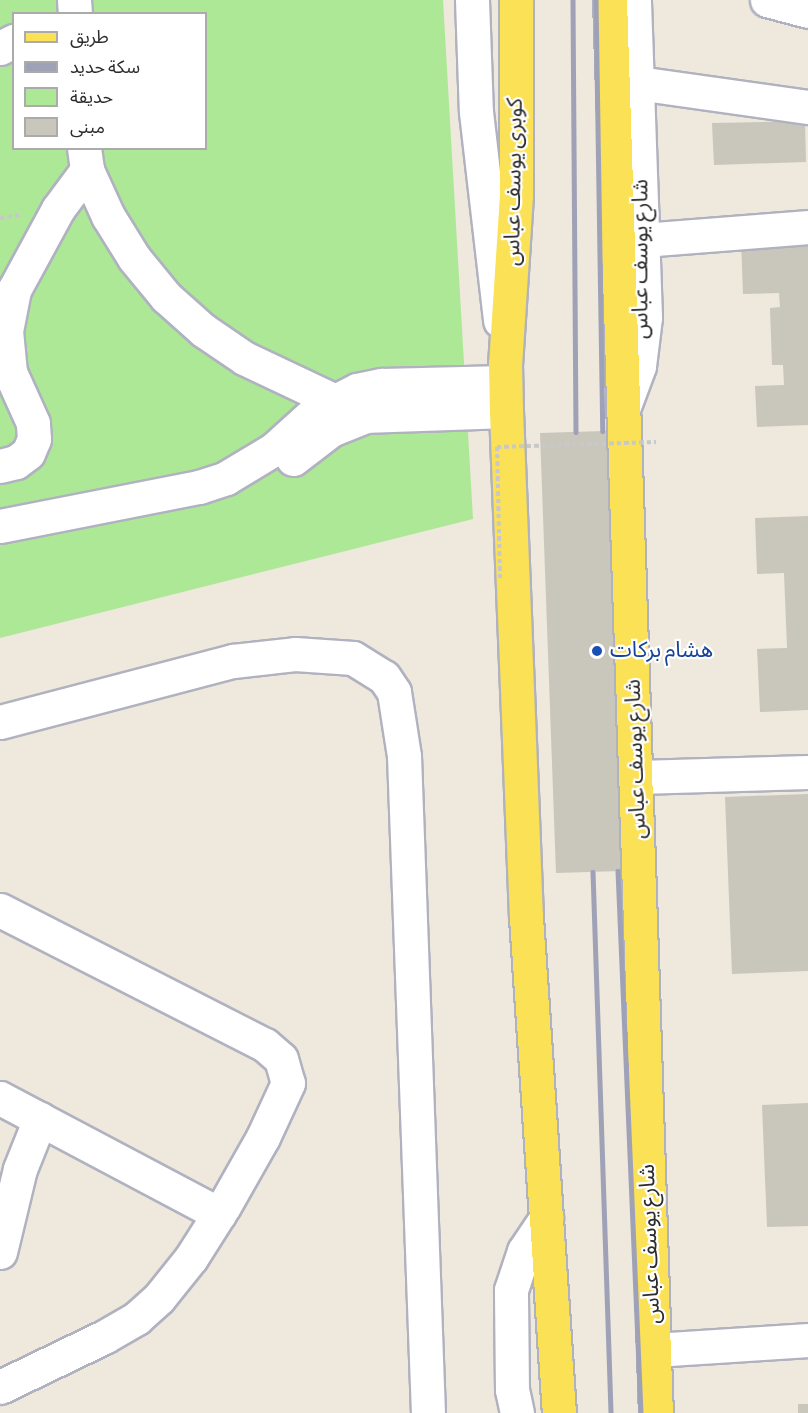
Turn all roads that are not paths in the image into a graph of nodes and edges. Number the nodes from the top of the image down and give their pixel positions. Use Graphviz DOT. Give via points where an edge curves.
graph roads {
  1 [pos="472,0"];
  2 [pos="516,0"];
  3 [pos="610,0"];
  4 [pos="634,0"];
  5 [pos="767,0"];
  6 [pos="808,10"];
  7 [pos="638,83"];
  8 [pos="808,107"];
  9 [pos="86,159"];
  10 [pos="808,227"];
  11 [pos="643,240"];
  12 [pos="505,386"];
  13 [pos="334,400"];
  14 [pos="621,413"];
  15 [pos="365,417"];
  16 [pos="0,466"];
  17 [pos="0,526"];
  18 [pos="0,546"];
  19 [pos="0,723"];
  20 [pos="808,772"];
  21 [pos="638,777"];
  22 [pos="0,910"];
  23 [pos="0,1098"];
  24 [pos="40,1119"];
  25 [pos="219,1214"];
  26 [pos="546,1218"];
  27 [pos="0,1252"];
  28 [pos="808,1340"];
  29 [pos="655,1350"];
  30 [pos="0,1387"];
  31 [pos="428,1413"];
  32 [pos="517,1413"];
  33 [pos="559,1413"];
  34 [pos="656,1413"];
  1 -- 12 [label="street" via="476,112"];
  2 -- 12 [label="main road, كوبرى يوسف عباس" via="516,195"];
  3 -- 14 [label="main road"];
  4 -- 7 [label="street, شارع يوسف عباس"];
  5 -- 6 [label="street"];
  7 -- 8 [label="street"];
  7 -- 11 [label="street, شارع يوسف عباس"];
  9 -- 13 [label="street" via="108,216 134,258 166,297 203,330 244,358"];
  9 -- 16 [label="street" via="14,290 6,331 10,372 33,423 34,439 28,453 16,462"];
  10 -- 11 [label="street"];
  11 -- 14 [label="street, شارع يوسف عباس" via="643,342"];
  12 -- 13 [label="street" via="381,385"];
  12 -- 15 [label="street"];
  12 -- 26 [label="main road" via="525,894"];
  13 -- 15 [label="street"];
  13 -- 17 [label="street" via="251,465 226,478 199,487"];
  14 -- 21 [label="main road, شارع يوسف عباس"];
  15 -- 18 [label="street" via="331,430 263,484 235,498"];
  19 -- 31 [label="street" via="221,663 295,654 353,658 384,677 394,692 404,756"];
  20 -- 21 [label="street"];
  21 -- 29 [label="main road, شارع يوسف عباس"];
  22 -- 25 [label="street" via="265,1045 281,1059 288,1083 283,1099"];
  23 -- 24 [label="street"];
  24 -- 25 [label="street"];
  24 -- 27 [label="street" via="20,1169"];
  25 -- 30 [label="street" via="191,1258 137,1318"];
  26 -- 32 [label="street" via="524,1251 511,1290 512,1390"];
  26 -- 33 [label="main road"];
  28 -- 29 [label="street"];
  29 -- 34 [label="main road, شارع يوسف عباس"];
}
